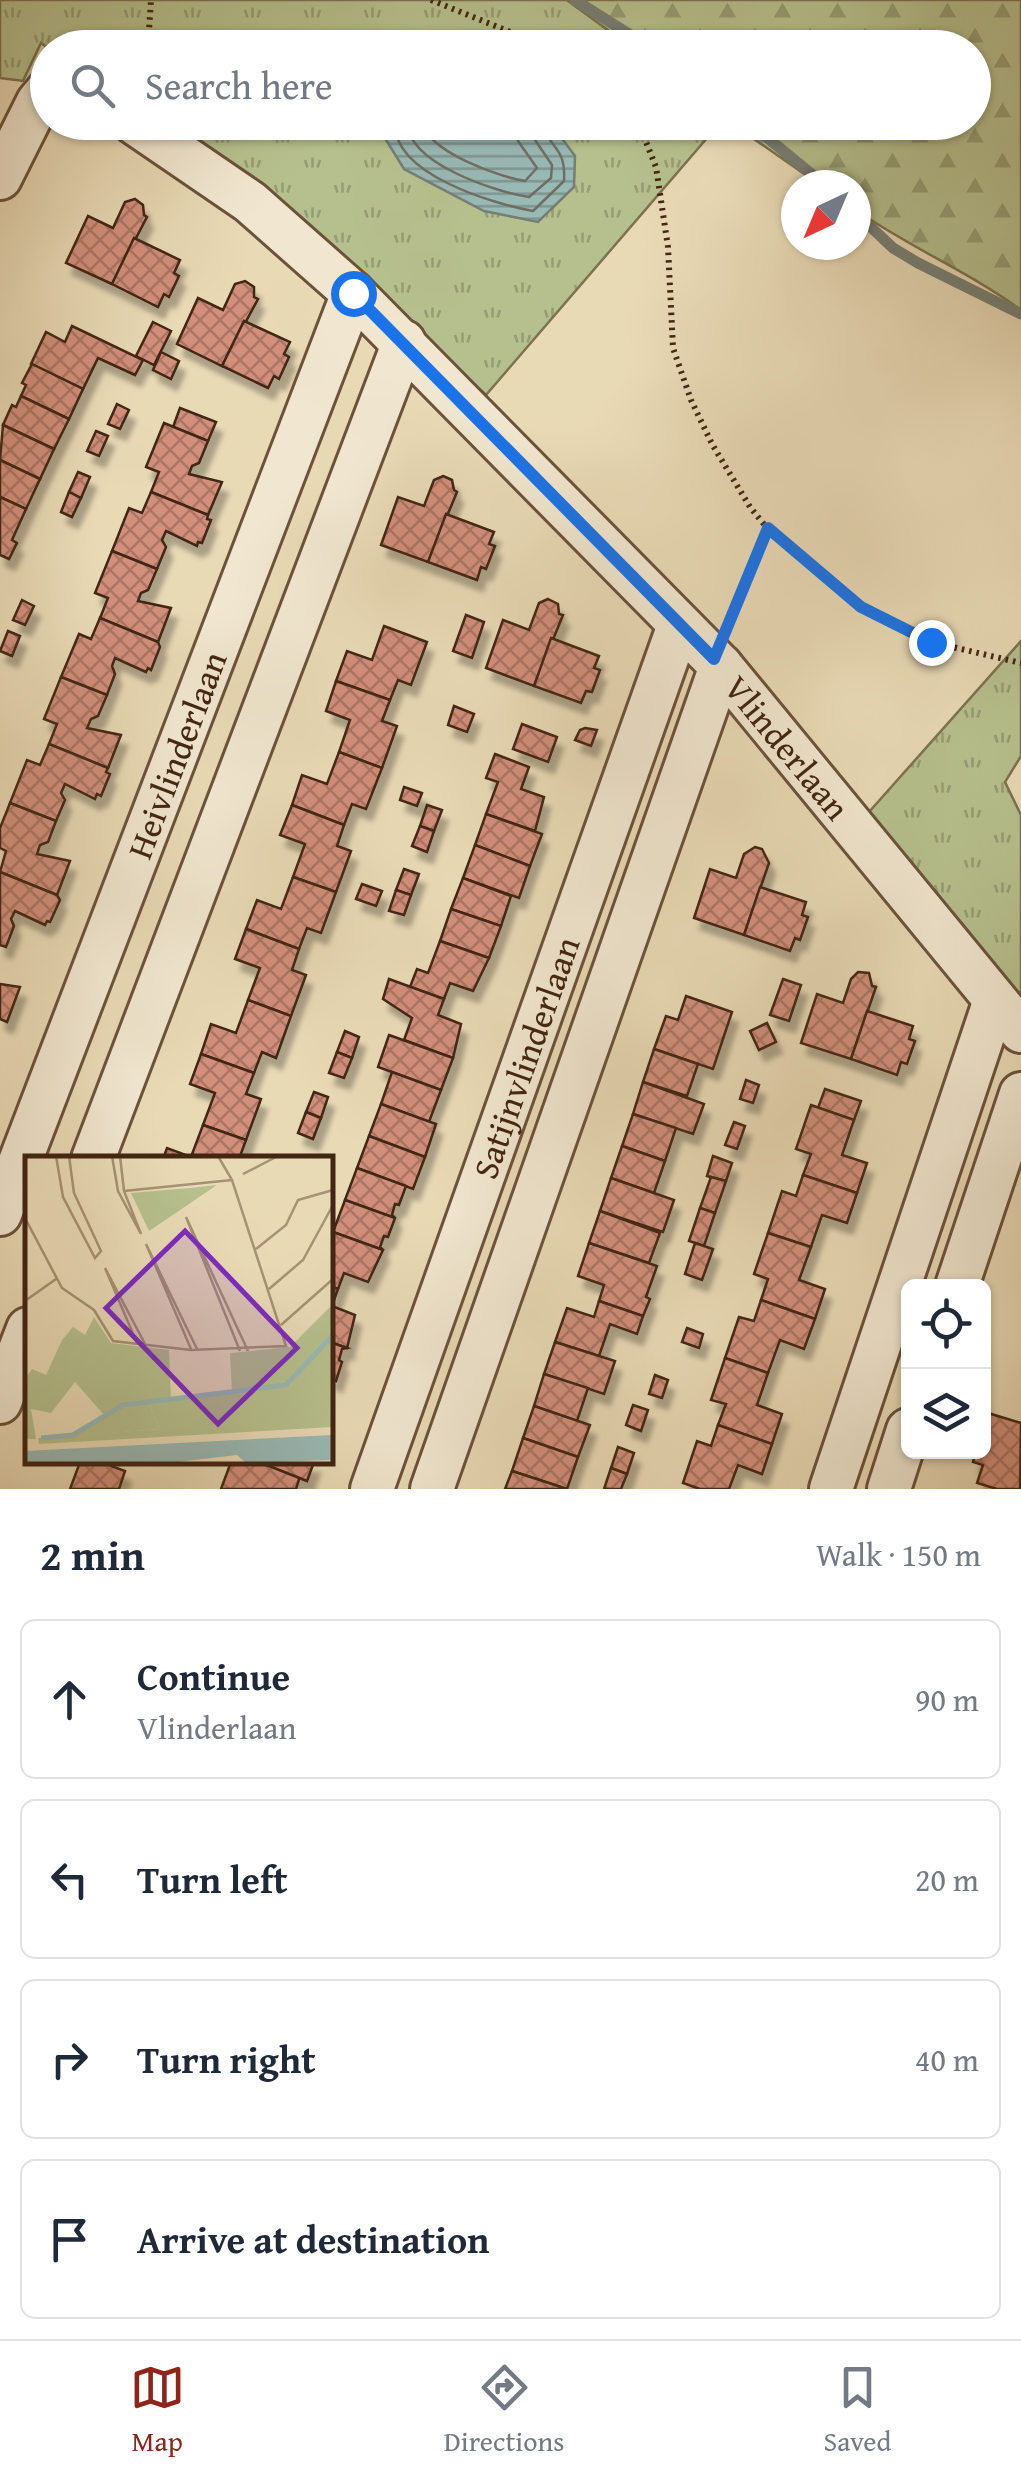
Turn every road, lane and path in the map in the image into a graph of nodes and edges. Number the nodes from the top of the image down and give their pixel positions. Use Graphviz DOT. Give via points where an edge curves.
graph roads {
  1 [pos="151,0"];
  2 [pos="431,0"];
  3 [pos="150,30"];
  4 [pos="505,30"];
  5 [pos="30,118"];
  6 [pos="159,140"];
  7 [pos="645,140"];
  8 [pos="0,178"];
  9 [pos="353,293"];
  10 [pos="404,342"];
  11 [pos="768,528"];
  12 [pos="679,625"];
  13 [pos="718,662"];
  14 [pos="1021,663"];
  15 [pos="1008,1016"];
  16 [pos="1021,1094"];
  17 [pos="93,1156"];
  18 [pos="0,1214"];
  19 [pos="958,1279"];
  20 [pos="25,1338"];
  21 [pos="0,1402"];
  22 [pos="901,1452"];
  23 [pos="372,1489"];
  24 [pos="432,1489"];
  25 [pos="832,1489"];
  26 [pos="889,1489"];
  1 -- 3 [label="path"];
  2 -- 4 [label="path"];
  5 -- 8 [label="street"];
  6 -- 9 [label="street, Vlinderlaan" via="250,202"];
  7 -- 11 [label="path" via="668,247 673,348 712,444"];
  9 -- 10 [label="street, Vlinderlaan"];
  9 -- 18 [label="street, Heivlinderlaan"];
  10 -- 12 [label="street, Vlinderlaan"];
  10 -- 17 [label="street, Heivlinderlaan"];
  11 -- 13 [label="path"];
  11 -- 14 [label="path" via="861,607 931,642"];
  12 -- 13 [label="street, Vlinderlaan"];
  12 -- 23 [label="street, Satijnvlinderlaan"];
  13 -- 15 [label="street, Vlinderlaan"];
  13 -- 24 [label="street, Satijnvlinderlaan"];
  15 -- 25 [label="street"];
  16 -- 19 [label="street"];
  20 -- 21 [label="street"];
  22 -- 26 [label="street"];
}
